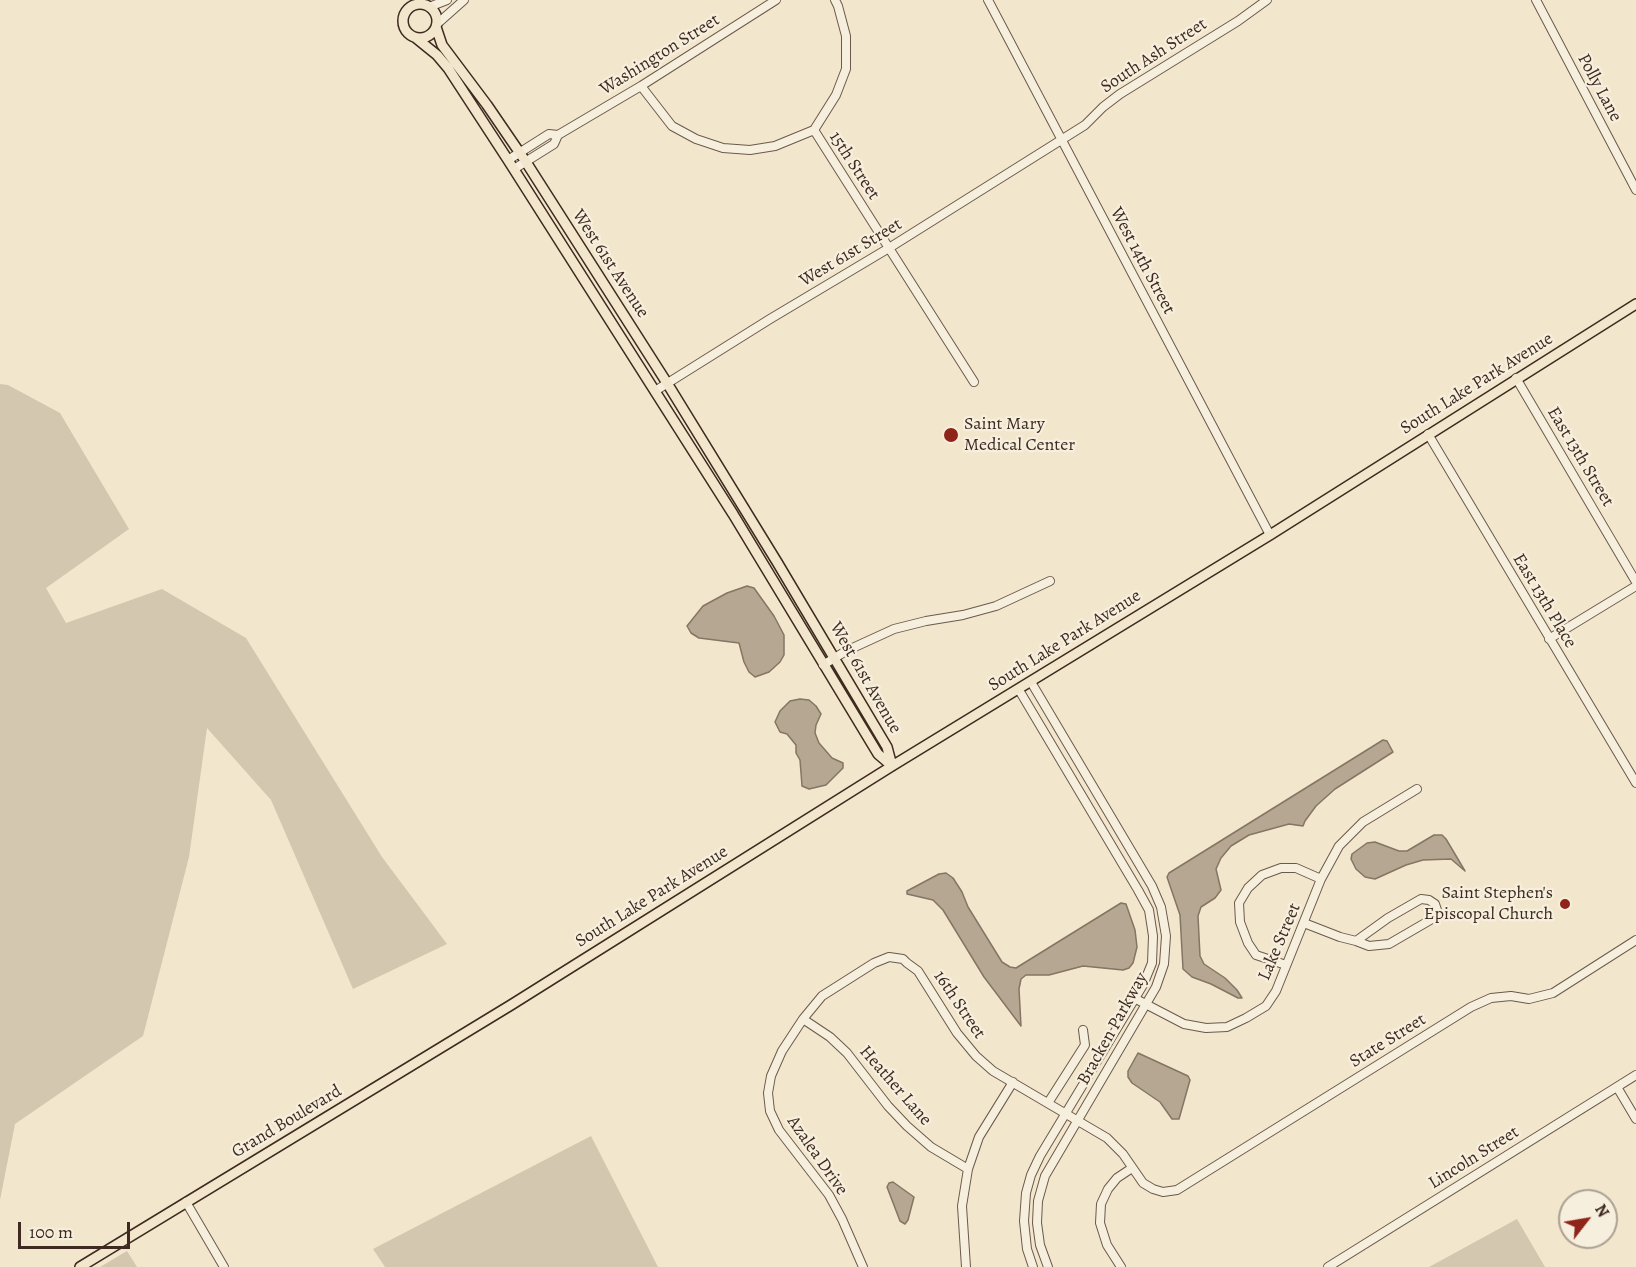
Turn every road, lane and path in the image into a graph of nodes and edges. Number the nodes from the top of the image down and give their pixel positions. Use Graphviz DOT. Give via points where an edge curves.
graph roads {
  1 [pos="402,0"];
  2 [pos="447,0"];
  3 [pos="464,0"];
  4 [pos="776,0"];
  5 [pos="835,0"];
  6 [pos="988,0"];
  7 [pos="1267,0"];
  8 [pos="1536,0"];
  9 [pos="424,4"];
  10 [pos="403,16"];
  11 [pos="437,26"];
  12 [pos="416,38"];
  13 [pos="641,86"];
  14 [pos="814,130"];
  15 [pos="558,135"];
  16 [pos="1060,140"];
  17 [pos="519,153"];
  18 [pos="508,160"];
  19 [pos="526,162"];
  20 [pos="514,169"];
  21 [pos="1636,190"];
  22 [pos="890,248"];
  23 [pos="1636,304"];
  24 [pos="1516,378"];
  25 [pos="974,382"];
  26 [pos="667,383"];
  27 [pos="655,391"];
  28 [pos="1428,434"];
  29 [pos="1270,535"];
  30 [pos="1050,581"];
  31 [pos="1636,584"];
  32 [pos="1549,639"];
  33 [pos="835,658"];
  34 [pos="823,665"];
  35 [pos="1031,682"];
  36 [pos="1019,690"];
  37 [pos="892,765"];
  38 [pos="1636,783"];
  39 [pos="1092,786"];
  40 [pos="1418,789"];
  41 [pos="1080,793"];
  42 [pos="1321,879"];
  43 [pos="1304,923"];
  44 [pos="1636,940"];
  45 [pos="1356,941"];
  46 [pos="1286,965"];
  47 [pos="1134,998"];
  48 [pos="511,1005"];
  49 [pos="1147,1005"];
  50 [pos="802,1019"];
  51 [pos="1083,1030"];
  52 [pos="1636,1075"];
  53 [pos="1013,1082"];
  54 [pos="1617,1087"];
  55 [pos="1048,1103"];
  56 [pos="1065,1113"];
  57 [pos="1636,1119"];
  58 [pos="1078,1120"];
  59 [pos="1132,1168"];
  60 [pos="968,1169"];
  61 [pos="1163,1192"];
  62 [pos="186,1202"];
  63 [pos="80,1267"];
  64 [pos="224,1267"];
  65 [pos="863,1267"];
  66 [pos="966,1267"];
  67 [pos="1033,1267"];
  68 [pos="1048,1267"];
  69 [pos="1121,1267"];
  70 [pos="1328,1267"];
  1 -- 10 [label="main road"];
  2 -- 9 [label="street"];
  3 -- 11 [label="street"];
  4 -- 13 [label="street, Washington Street"];
  5 -- 14 [label="street" via="846,36 846,69 836,95"];
  6 -- 16 [label="street, West 14th Street"];
  7 -- 16 [label="street, South Ash Street" via="1120,94"];
  8 -- 21 [label="street, Polly Lane"];
  9 -- 10 [label="main road" via="410,7"];
  9 -- 11 [label="main road" via="435,13"];
  10 -- 12 [label="main road" via="404,28"];
  11 -- 12 [label="main road" via="427,37"];
  11 -- 17 [label="main road, West 61st Avenue" via="442,45"];
  12 -- 18 [label="main road, West 61st Avenue" via="448,68"];
  13 -- 14 [label="street" via="672,126 696,140 723,148 750,150 775,146"];
  13 -- 15 [label="street, Washington Street"];
  14 -- 22 [label="street, 15th Street"];
  15 -- 17 [label="street, Washington Street" via="549,134"];
  15 -- 19 [label="street, Washington Street" via="554,144"];
  16 -- 22 [label="street, West 61st Street"];
  16 -- 29 [label="street, West 14th Street"];
  17 -- 18 [label="street, Washington Street"];
  17 -- 19 [label="main road, West 61st Avenue"];
  18 -- 20 [label="main road, West 61st Avenue"];
  19 -- 20 [label="street, Washington Street"];
  19 -- 26 [label="main road, West 61st Avenue"];
  20 -- 27 [label="main road, West 61st Avenue"];
  22 -- 25 [label="street, 15th Street"];
  22 -- 26 [label="street, West 61st Street"];
  23 -- 24 [label="main road, South Lake Park Avenue"];
  24 -- 28 [label="main road, South Lake Park Avenue"];
  24 -- 31 [label="street, East 13th Street"];
  26 -- 27 [label="street, West 61st Street"];
  26 -- 33 [label="main road, West 61st Avenue"];
  27 -- 34 [label="main road, West 61st Avenue"];
  28 -- 29 [label="main road, South Lake Park Avenue"];
  28 -- 32 [label="street, East 13th Place"];
  29 -- 35 [label="main road, South Lake Park Avenue"];
  30 -- 33 [label="street" via="996,606 894,629"];
  31 -- 32 [label="street"];
  32 -- 38 [label="street, East 13th Place"];
  33 -- 34 [label="street"];
  33 -- 37 [label="main road, West 61st Avenue" via="887,747"];
  34 -- 37 [label="main road, West 61st Avenue" via="878,754"];
  35 -- 36 [label="main road, South Lake Park Avenue"];
  35 -- 39 [label="street, Bracken Parkway"];
  36 -- 37 [label="main road, South Lake Park Avenue"];
  36 -- 41 [label="street, Bracken Parkway"];
  37 -- 48 [label="main road, South Lake Park Avenue"];
  39 -- 41 [label="street"];
  39 -- 49 [label="street, Bracken Parkway" via="1161,907 1165,957"];
  40 -- 42 [label="street, Lake Street" via="1363,822 1339,846"];
  41 -- 47 [label="street, Bracken Parkway" via="1149,910 1152,963"];
  42 -- 43 [label="street, Lake Street"];
  42 -- 46 [label="street" via="1296,868 1281,868 1262,875 1239,903 1240,922 1256,955"];
  43 -- 45 [label="street"];
  43 -- 46 [label="street, Lake Street"];
  44 -- 61 [label="street, State Street" via="1553,993 1529,999 1491,998 1471,1007 1177,1190"];
  45 -- 45 [label="street" via="1421,900 1435,904 1437,910 1432,919 1389,944 1369,946"];
  46 -- 49 [label="street, Lake Street" via="1266,1006 1227,1027 1184,1024"];
  47 -- 49 [label="street, Lake Street"];
  47 -- 56 [label="street, Bracken Parkway"];
  48 -- 62 [label="main road, Grand Boulevard"];
  49 -- 58 [label="street, Bracken Parkway"];
  50 -- 53 [label="street, 16th Street" via="822,996 874,963 889,957 903,959 918,971 976,1056"];
  50 -- 60 [label="street, Heather Lane" via="847,1053 907,1126 931,1147"];
  50 -- 65 [label="street, Azalea Drive" via="771,1076 770,1111 779,1130 829,1195"];
  51 -- 55 [label="street" via="1085,1045"];
  52 -- 54 [label="street, Lincoln Street"];
  53 -- 55 [label="street, 16th Street"];
  53 -- 60 [label="street" via="980,1137"];
  54 -- 57 [label="street"];
  54 -- 70 [label="street, Lincoln Street"];
  55 -- 56 [label="street, 16th Street"];
  56 -- 58 [label="street, 16th Street"];
  56 -- 67 [label="street, Bracken Parkway" via="1035,1165 1026,1193 1024,1231"];
  58 -- 59 [label="street, 16th Street" via="1111,1142"];
  58 -- 68 [label="street, Bracken Parkway" via="1045,1176 1037,1208 1042,1253"];
  59 -- 61 [label="street, 16th Street" via="1143,1183"];
  59 -- 69 [label="street" via="1117,1178 1101,1204 1100,1223 1107,1245"];
  60 -- 66 [label="street" via="962,1206"];
  62 -- 63 [label="main road, Grand Boulevard"];
  62 -- 64 [label="street"];
}
